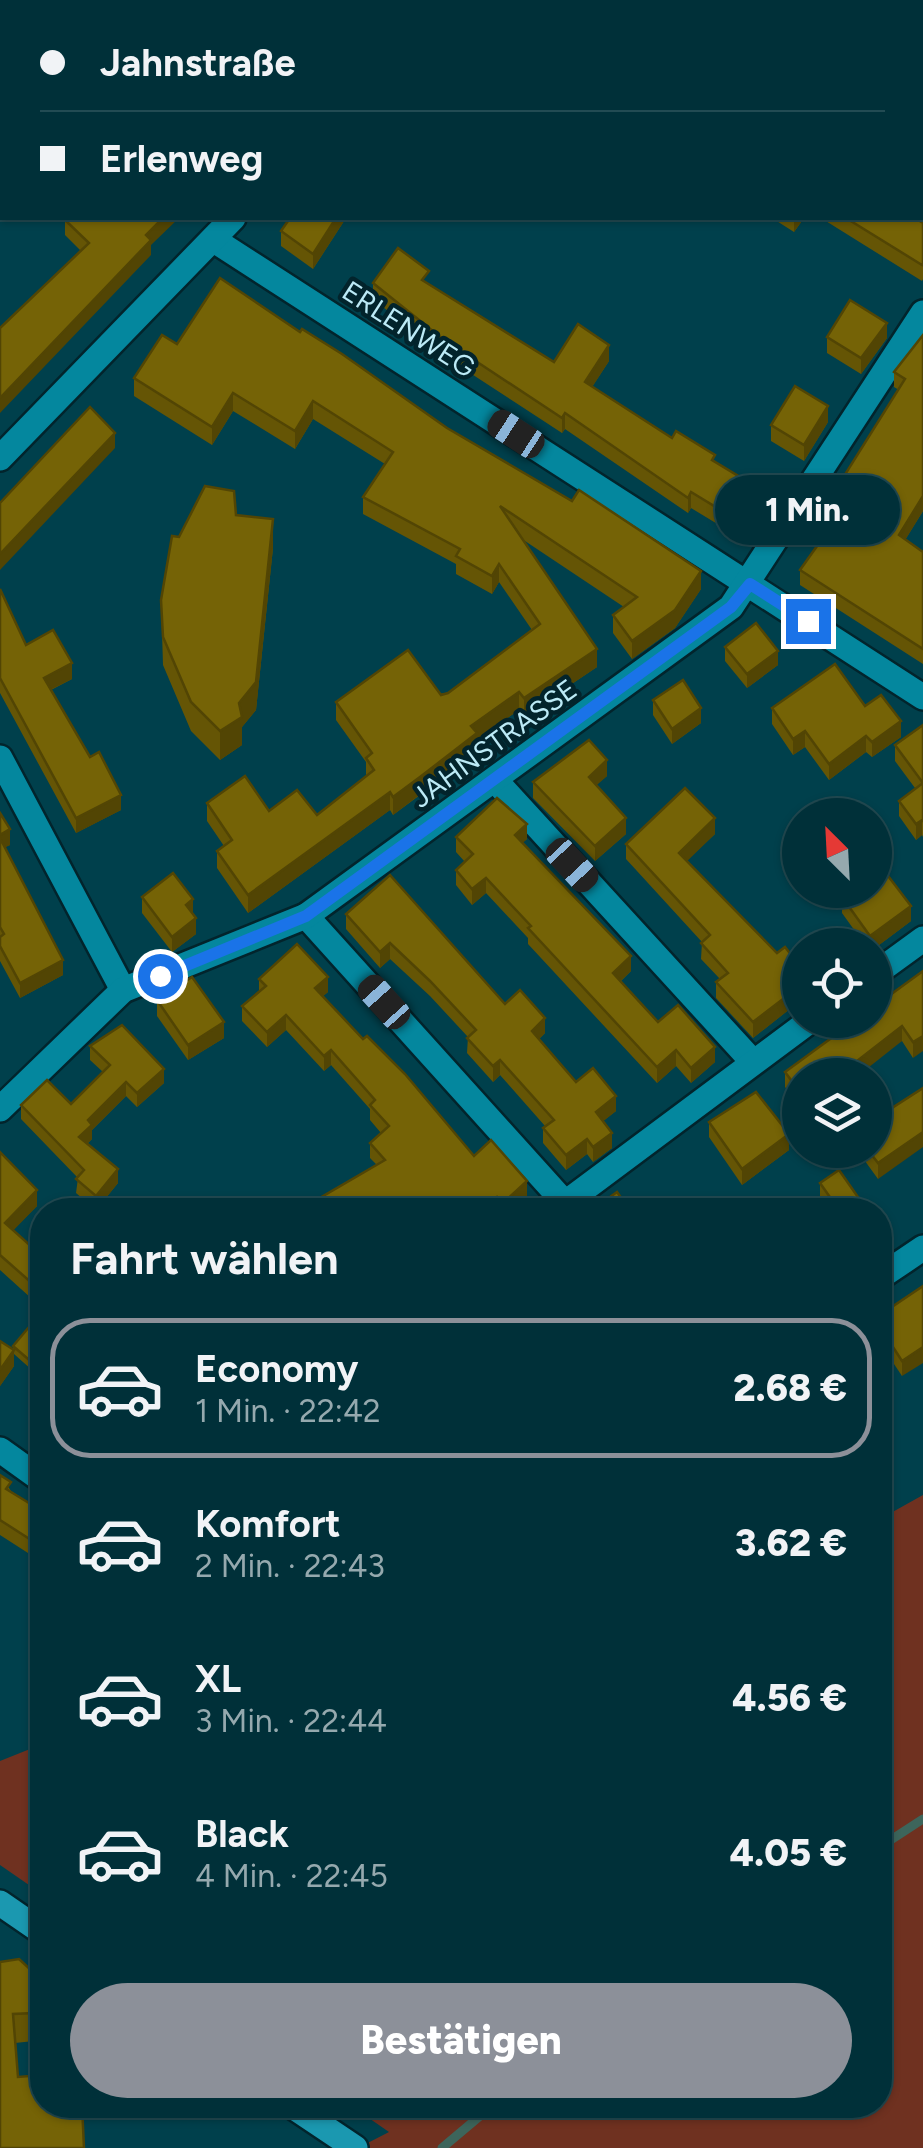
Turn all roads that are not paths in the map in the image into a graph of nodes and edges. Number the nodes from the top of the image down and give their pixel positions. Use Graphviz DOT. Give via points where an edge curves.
graph roads {
  1 [pos="231,220"];
  2 [pos="214,240"];
  3 [pos="923,313"];
  4 [pos="0,458"];
  5 [pos="750,584"];
  6 [pos="923,697"];
  7 [pos="0,758"];
  8 [pos="495,780"];
  9 [pos="306,916"];
  10 [pos="923,939"];
  11 [pos="892,962"];
  12 [pos="123,990"];
  13 [pos="786,1038"];
  14 [pos="753,1062"];
  15 [pos="0,1109"];
  16 [pos="553,1198"];
  17 [pos="571,1198"];
  18 [pos="923,1248"];
  19 [pos="892,1269"];
  20 [pos="0,1450"];
  21 [pos="30,1471"];
  22 [pos="0,1903"];
  23 [pos="30,1924"];
  24 [pos="310,2118"];
  25 [pos="355,2148"];
  1 -- 2 [label="street"];
  2 -- 4 [label="street"];
  2 -- 5 [label="street, ERLENWEG"];
  3 -- 5 [label="street, JAHNSTRASSE"];
  5 -- 6 [label="street, ERLENWEG"];
  5 -- 8 [label="street, JAHNSTRASSE" via="731,607"];
  7 -- 12 [label="street"];
  8 -- 9 [label="street, JAHNSTRASSE"];
  8 -- 14 [label="street"];
  9 -- 12 [label="street, JAHNSTRASSE"];
  9 -- 16 [label="street"];
  10 -- 11 [label="street"];
  12 -- 15 [label="street, JAHNSTRASSE"];
  13 -- 14 [label="street"];
  14 -- 17 [label="street"];
  18 -- 19 [label="street"];
  20 -- 21 [label="street"];
  22 -- 23 [label="main road"];
  24 -- 25 [label="main road"];
}
